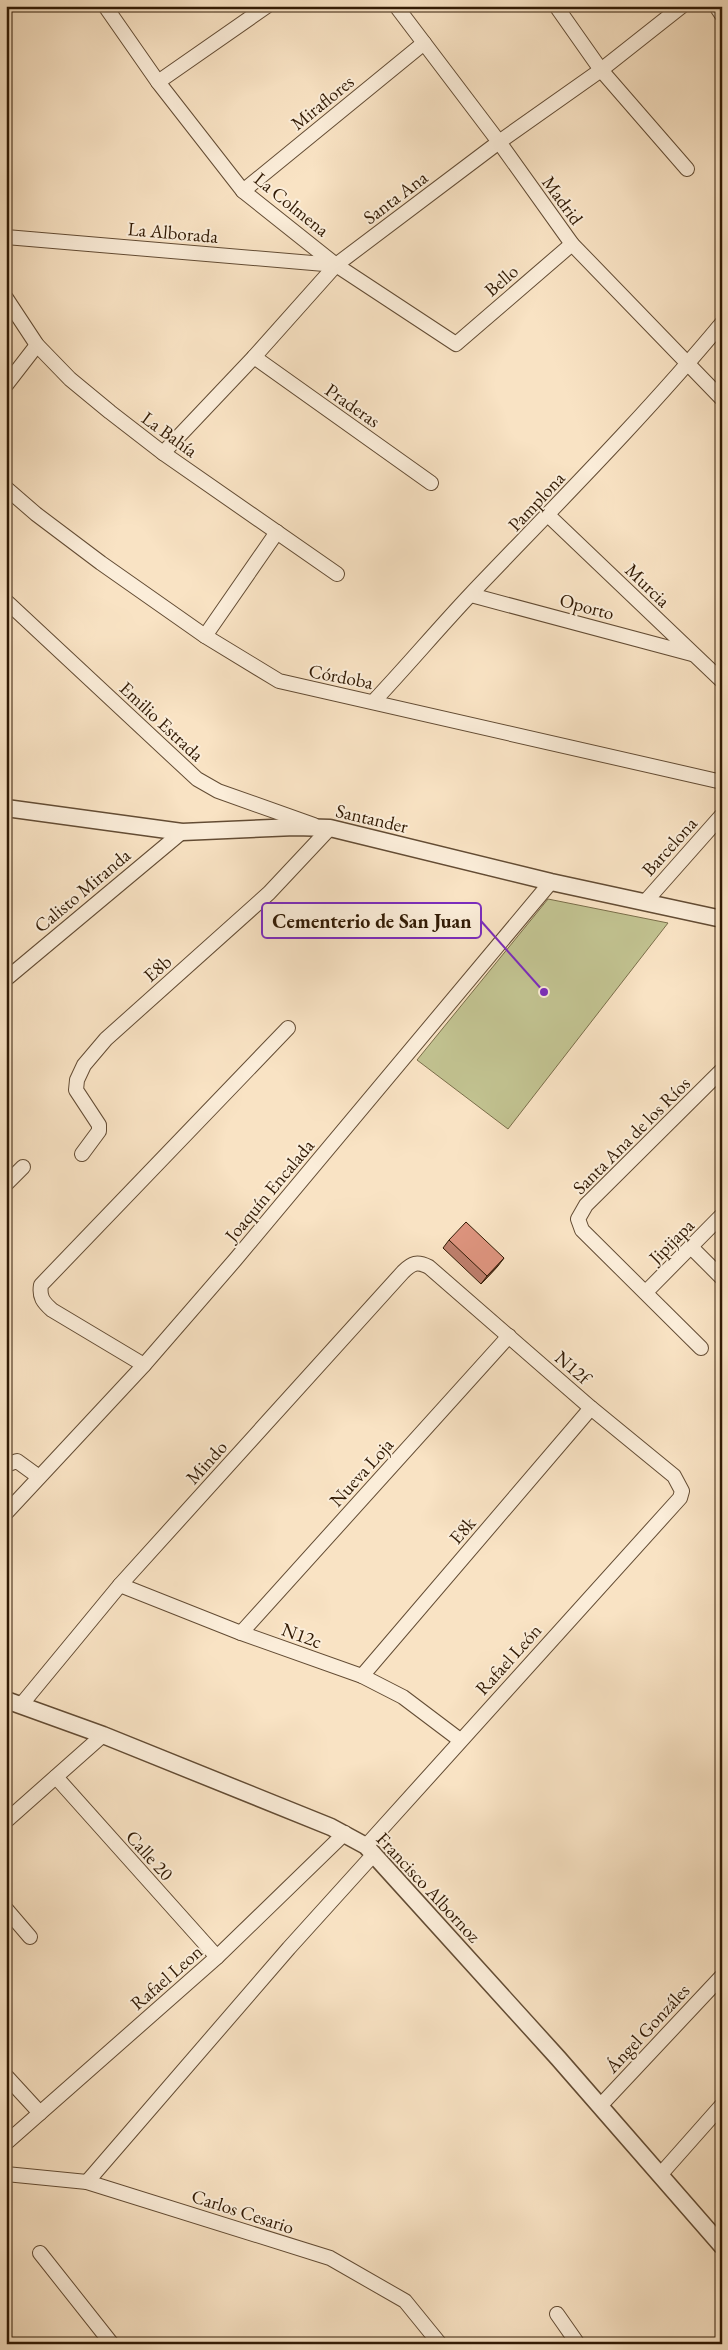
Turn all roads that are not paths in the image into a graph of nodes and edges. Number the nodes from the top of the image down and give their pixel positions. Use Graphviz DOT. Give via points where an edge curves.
graph roads {
  1 [pos="105,6"];
  2 [pos="267,6"];
  3 [pos="396,6"];
  4 [pos="556,6"];
  5 [pos="682,6"];
  6 [pos="716,6"];
  7 [pos="722,15"];
  8 [pos="424,43"];
  9 [pos="601,70"];
  10 [pos="158,82"];
  11 [pos="499,142"];
  12 [pos="687,169"];
  13 [pos="243,191"];
  14 [pos="6,237"];
  15 [pos="572,244"];
  16 [pos="336,265"];
  17 [pos="6,298"];
  18 [pos="722,323"];
  19 [pos="456,344"];
  20 [pos="37,345"];
  21 [pos="254,357"];
  22 [pos="687,365"];
  23 [pos="6,386"];
  24 [pos="722,398"];
  25 [pos="163,452"];
  26 [pos="431,483"];
  27 [pos="6,488"];
  28 [pos="549,516"];
  29 [pos="277,532"];
  30 [pos="337,574"];
  31 [pos="471,595"];
  32 [pos="6,601"];
  33 [pos="205,636"];
  34 [pos="693,654"];
  35 [pos="722,681"];
  36 [pos="374,701"];
  37 [pos="722,782"];
  38 [pos="6,808"];
  39 [pos="722,815"];
  40 [pos="324,827"];
  41 [pos="182,832"];
  42 [pos="551,882"];
  43 [pos="644,902"];
  44 [pos="722,919"];
  45 [pos="8,975"];
  46 [pos="288,1028"];
  47 [pos="722,1070"];
  48 [pos="82,1154"];
  49 [pos="23,1167"];
  50 [pos="6,1184"];
  51 [pos="722,1215"];
  52 [pos="691,1247"];
  53 [pos="429,1267"];
  54 [pos="722,1278"];
  55 [pos="646,1292"];
  56 [pos="509,1336"];
  57 [pos="701,1348"];
  58 [pos="144,1365"];
  59 [pos="591,1408"];
  60 [pos="6,1464"];
  61 [pos="40,1477"];
  62 [pos="680,1498"];
  63 [pos="6,1513"];
  64 [pos="120,1585"];
  65 [pos="241,1633"];
  66 [pos="362,1676"];
  67 [pos="13,1703"];
  68 [pos="103,1735"];
  69 [pos="460,1740"];
  70 [pos="56,1777"];
  71 [pos="6,1821"];
  72 [pos="345,1833"];
  73 [pos="370,1850"];
  74 [pos="6,1909"];
  75 [pos="30,1937"];
  76 [pos="217,1957"];
  77 [pos="722,1976"];
  78 [pos="6,2076"];
  79 [pos="600,2106"];
  80 [pos="722,2106"];
  81 [pos="40,2113"];
  82 [pos="6,2143"];
  83 [pos="6,2174"];
  84 [pos="660,2175"];
  85 [pos="87,2182"];
  86 [pos="722,2246"];
  87 [pos="40,2253"];
  88 [pos="557,2314"];
  89 [pos="112,2344"];
  90 [pos="440,2344"];
  91 [pos="578,2344"];
  1 -- 10 [label="street, La Colmena"];
  2 -- 10 [label="street"];
  3 -- 8 [label="street, Madrid"];
  4 -- 9 [label="street"];
  5 -- 9 [label="street, Santa Ana"];
  6 -- 7 [label="street"];
  8 -- 11 [label="street, Madrid"];
  8 -- 13 [label="street, Miraflores"];
  9 -- 11 [label="street, Santa Ana"];
  9 -- 12 [label="street"];
  10 -- 13 [label="street, La Colmena"];
  11 -- 15 [label="street, Madrid"];
  11 -- 16 [label="street, Santa Ana"];
  13 -- 16 [label="street, La Colmena"];
  14 -- 16 [label="street, La Alborada"];
  15 -- 19 [label="street, Bello"];
  15 -- 22 [label="street, Madrid"];
  16 -- 19 [label="street, La Colmena"];
  16 -- 21 [label="street, Santa Ana"];
  17 -- 20 [label="street, La Bahía"];
  18 -- 22 [label="street, Pamplona"];
  20 -- 23 [label="street"];
  20 -- 25 [label="street, La Bahía" via="70,379"];
  21 -- 25 [label="street, Santa Ana"];
  21 -- 26 [label="street, Praderas"];
  22 -- 24 [label="street, Madrid"];
  22 -- 28 [label="street, Pamplona"];
  25 -- 29 [label="street, La Bahía"];
  27 -- 33 [label="street, Córdoba" via="101,563"];
  28 -- 31 [label="street, Pamplona"];
  28 -- 34 [label="street, Murcia"];
  29 -- 30 [label="street, La Bahía"];
  29 -- 33 [label="street"];
  31 -- 34 [label="street, Oporto"];
  31 -- 36 [label="street, Pamplona"];
  32 -- 40 [label="street, Emilio Estrada" via="197,779 218,791"];
  33 -- 36 [label="street, Córdoba" via="280,681"];
  34 -- 35 [label="street, Murcia"];
  36 -- 37 [label="street, Córdoba"];
  38 -- 41 [label="street, Santander"];
  39 -- 43 [label="street, Barcelona"];
  40 -- 41 [label="street, Santander"];
  40 -- 42 [label="street, Santander"];
  40 -- 48 [label="street, E8b" via="268,893 92,1054 80,1072 76,1090 100,1128"];
  41 -- 45 [label="street, Calisto Miranda"];
  42 -- 43 [label="street, Santander"];
  42 -- 58 [label="street, Joaquín Encalada"];
  43 -- 44 [label="street, Santander"];
  46 -- 58 [label="street" via="41,1285 39,1294 52,1310"];
  47 -- 55 [label="street, Santa Ana de los Ríos" via="586,1205 578,1219 582,1230"];
  49 -- 50 [label="street"];
  51 -- 52 [label="street, Jipijapa"];
  52 -- 54 [label="street"];
  52 -- 55 [label="street, Jipijapa"];
  53 -- 56 [label="street, N12f"];
  53 -- 64 [label="street, Mindo" via="416,1262 403,1272"];
  55 -- 57 [label="street, Santa Ana de los Ríos"];
  56 -- 59 [label="street, N12f"];
  56 -- 65 [label="street, Nueva Loja"];
  58 -- 61 [label="street, Joaquín Encalada"];
  59 -- 62 [label="street, N12f" via="674,1476 682,1491"];
  59 -- 66 [label="street, E8k"];
  60 -- 61 [label="street" via="17,1461"];
  61 -- 63 [label="street, Joaquín Encalada"];
  62 -- 69 [label="street, Rafael León"];
  64 -- 65 [label="street, N12c"];
  64 -- 67 [label="street, Mindo"];
  65 -- 66 [label="street, N12c"];
  66 -- 69 [label="street, N12c" via="403,1697"];
  67 -- 68 [label="street, Francisco Albornoz"];
  68 -- 70 [label="street"];
  68 -- 72 [label="street, Francisco Albornoz"];
  69 -- 73 [label="street, Rafael León"];
  70 -- 71 [label="street"];
  70 -- 76 [label="street, Calle 20"];
  72 -- 73 [label="street, Francisco Albornoz"];
  72 -- 76 [label="street, Rafael Leon"];
  73 -- 79 [label="street, Francisco Albornoz"];
  73 -- 85 [label="street, Rafael León"];
  74 -- 75 [label="street"];
  76 -- 81 [label="street, Rafael Leon"];
  77 -- 79 [label="street, Ángel Gonzáles"];
  78 -- 81 [label="street"];
  79 -- 84 [label="street, Francisco Albornoz"];
  80 -- 84 [label="street"];
  81 -- 82 [label="street, Rafael Leon"];
  83 -- 85 [label="street, Carlos Cesario"];
  84 -- 86 [label="street, Francisco Albornoz"];
  85 -- 90 [label="street, Carlos Cesario" via="330,2258 405,2301"];
  87 -- 89 [label="street"];
  88 -- 91 [label="street"];
}
